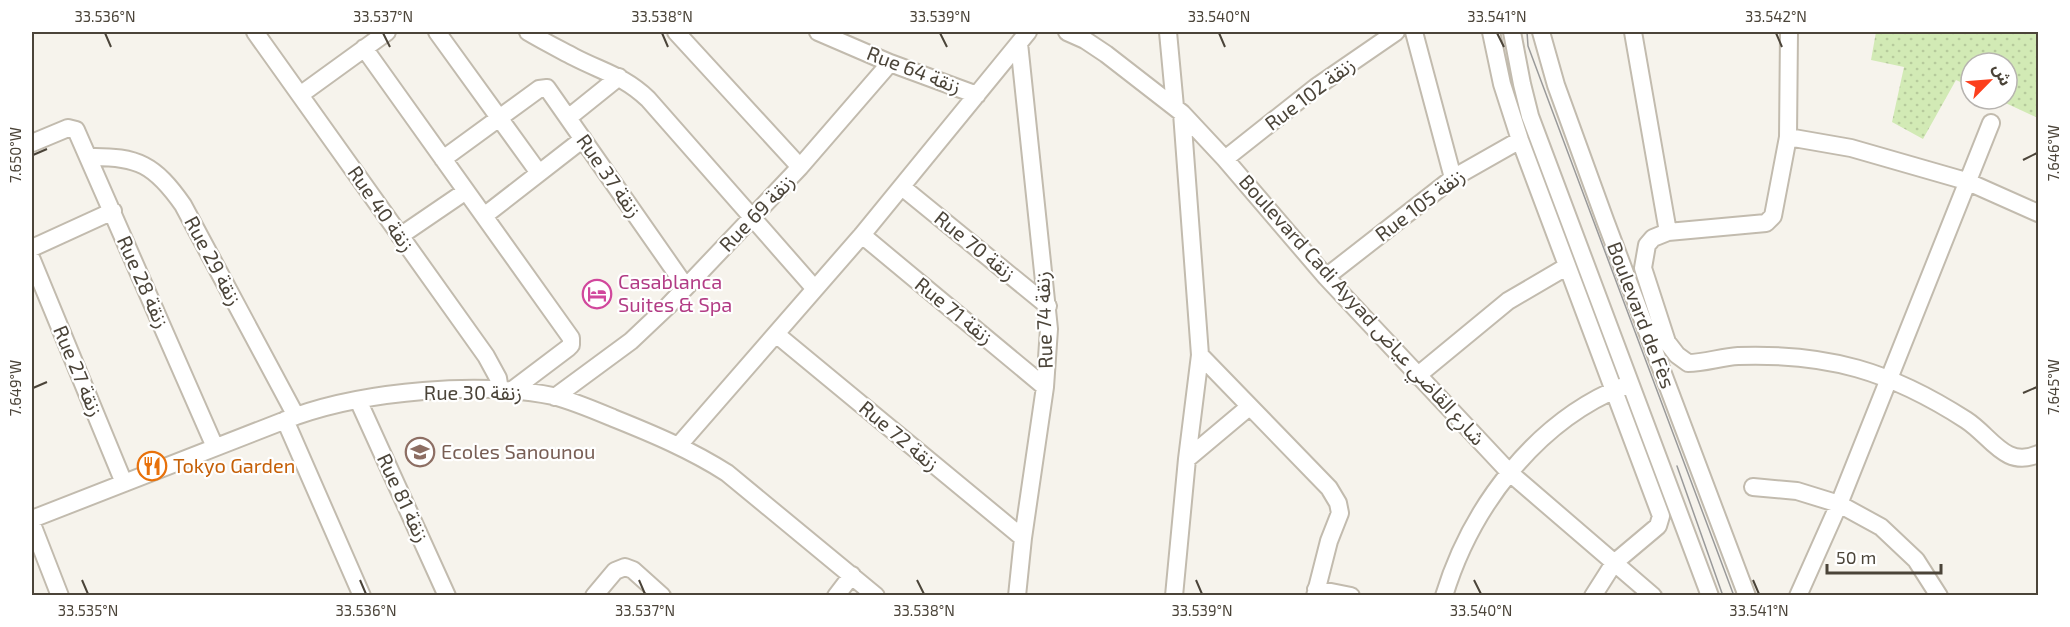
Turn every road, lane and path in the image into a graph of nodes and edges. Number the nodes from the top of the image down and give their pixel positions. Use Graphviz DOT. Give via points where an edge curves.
graph roads {
  1 [pos="255,32"];
  2 [pos="387,32"];
  3 [pos="437,32"];
  4 [pos="528,32"];
  5 [pos="676,32"];
  6 [pos="818,32"];
  7 [pos="1070,32"];
  8 [pos="1168,32"];
  9 [pos="1396,32"];
  10 [pos="1414,32"];
  11 [pos="1491,32"];
  12 [pos="1512,32"];
  13 [pos="1541,32"];
  14 [pos="1633,32"];
  15 [pos="1789,32"];
  16 [pos="1024,37"];
  17 [pos="364,48"];
  18 [pos="890,63"];
  19 [pos="619,76"];
  20 [pos="300,95"];
  21 [pos="977,95"];
  22 [pos="1179,110"];
  23 [pos="499,118"];
  24 [pos="568,118"];
  25 [pos="1990,123"];
  26 [pos="1788,137"];
  27 [pos="584,140"];
  28 [pos="1520,140"];
  29 [pos="32,143"];
  30 [pos="89,157"];
  31 [pos="443,159"];
  32 [pos="1225,159"];
  33 [pos="800,167"];
  34 [pos="539,173"];
  35 [pos="1453,178"];
  36 [pos="1966,181"];
  37 [pos="902,187"];
  38 [pos="466,191"];
  39 [pos="113,211"];
  40 [pos="2038,213"];
  41 [pos="484,216"];
  42 [pos="753,218"];
  43 [pos="1668,232"];
  44 [pos="400,236"];
  45 [pos="862,236"];
  46 [pos="32,248"];
  47 [pos="32,260"];
  48 [pos="1566,267"];
  49 [pos="1326,277"];
  50 [pos="686,287"];
  51 [pos="815,289"];
  52 [pos="1048,306"];
  53 [pos="776,334"];
  54 [pos="1200,355"];
  55 [pos="1417,376"];
  56 [pos="1888,378"];
  57 [pos="1630,384"];
  58 [pos="1046,387"];
  59 [pos="505,390"];
  60 [pos="1614,390"];
  61 [pos="555,397"];
  62 [pos="358,399"];
  63 [pos="1249,407"];
  64 [pos="291,418"];
  65 [pos="679,445"];
  66 [pos="215,447"];
  67 [pos="2038,454"];
  68 [pos="1187,459"];
  69 [pos="1510,473"];
  70 [pos="124,483"];
  71 [pos="1753,488"];
  72 [pos="1839,504"];
  73 [pos="32,519"];
  74 [pos="32,524"];
  75 [pos="1023,538"];
  76 [pos="1614,563"];
  77 [pos="852,575"];
  78 [pos="1315,592"];
  79 [pos="60,596"];
  80 [pos="362,596"];
  81 [pos="447,596"];
  82 [pos="594,596"];
  83 [pos="662,596"];
  84 [pos="836,596"];
  85 [pos="876,596"];
  86 [pos="1017,596"];
  87 [pos="1174,596"];
  88 [pos="1351,596"];
  89 [pos="1443,596"];
  90 [pos="1593,596"];
  91 [pos="1653,596"];
  92 [pos="1710,596"];
  93 [pos="1747,596"];
  94 [pos="1798,596"];
  95 [pos="1939,596"];
  1 -- 20 [label="street, Rue 40 زنقة"];
  2 -- 17 [label="street"];
  3 -- 23 [label="street"];
  4 -- 19 [label="street"];
  5 -- 33 [label="street"];
  6 -- 18 [label="street, Rue 64 زنقة"];
  7 -- 22 [label="street, Boulevard Cadi Ayyad شارع القاضي عياض" via="1106,54"];
  8 -- 22 [label="street"];
  9 -- 32 [label="street, Rue 102 زنقة" via="1316,87"];
  10 -- 35 [label="street"];
  11 -- 28 [label="street"];
  12 -- 57 [label="street, Boulevard de Fès" via="1530,116"];
  13 -- 93 [label="street, Boulevard de Fès" via="1605,220"];
  14 -- 43 [label="street"];
  15 -- 26 [label="street"];
  16 -- 21 [label="street"];
  16 -- 52 [label="street, Rue 74 زنقة"];
  17 -- 20 [label="street"];
  17 -- 31 [label="street"];
  18 -- 21 [label="street, Rue 64 زنقة"];
  18 -- 33 [label="street, Rue 69 زنقة"];
  19 -- 24 [label="street, Rue 37 زنقة"];
  19 -- 42 [label="street" via="648,99"];
  20 -- 44 [label="street, Rue 40 زنقة"];
  21 -- 37 [label="street"];
  22 -- 32 [label="street, Boulevard Cadi Ayyad شارع القاضي عياض"];
  22 -- 54 [label="street"];
  23 -- 24 [label="street" via="539,89 547,88"];
  23 -- 31 [label="street"];
  23 -- 34 [label="street"];
  24 -- 27 [label="street, Rue 37 زنقة"];
  25 -- 36 [label="street"];
  26 -- 36 [label="street" via="1851,148"];
  26 -- 43 [label="street" via="1776,207 1766,223"];
  27 -- 34 [label="street"];
  27 -- 50 [label="street, Rue 37 زنقة"];
  28 -- 35 [label="street, Rue 105 زنقة"];
  28 -- 48 [label="street"];
  29 -- 30 [label="street, Rue 28 زنقة" via="71,128 76,130"];
  30 -- 39 [label="street, Rue 28 زنقة"];
  30 -- 64 [label="street, Rue 29 زنقة" via="132,160 168,184 183,205"];
  31 -- 38 [label="street"];
  32 -- 49 [label="street, Boulevard Cadi Ayyad شارع القاضي عياض"];
  33 -- 42 [label="street, Rue 69 زنقة"];
  34 -- 41 [label="street"];
  35 -- 49 [label="street, Rue 105 زنقة"];
  36 -- 40 [label="street"];
  36 -- 56 [label="street"];
  37 -- 45 [label="street"];
  37 -- 52 [label="street, Rue 70 زنقة"];
  38 -- 41 [label="street"];
  38 -- 44 [label="street"];
  39 -- 46 [label="street"];
  39 -- 66 [label="street, Rue 28 زنقة"];
  41 -- 59 [label="street" via="571,342 568,348"];
  42 -- 50 [label="street, Rue 69 زنقة"];
  42 -- 51 [label="street"];
  43 -- 56 [label="street" via="1647,244 1642,268 1667,342 1688,363 1737,357 1815,358"];
  44 -- 59 [label="street, Rue 40 زنقة" via="486,356"];
  45 -- 51 [label="street"];
  45 -- 58 [label="street, Rue 71 زنقة"];
  47 -- 70 [label="street, Rue 27 زنقة"];
  48 -- 55 [label="street" via="1508,301"];
  48 -- 60 [label="street"];
  49 -- 55 [label="street, Boulevard Cadi Ayyad شارع القاضي عياض"];
  50 -- 61 [label="street, Rue 69 زنقة" via="631,340"];
  51 -- 53 [label="street"];
  52 -- 58 [label="street, Rue 74 زنقة"];
  53 -- 65 [label="street"];
  53 -- 75 [label="street, Rue 72 زنقة"];
  54 -- 63 [label="street"];
  54 -- 68 [label="street"];
  55 -- 69 [label="street, Boulevard Cadi Ayyad شارع القاضي عياض"];
  56 -- 67 [label="street" via="1935,399 1972,423 2003,452 2016,458"];
  56 -- 72 [label="street"];
  57 -- 60 [label="street"];
  57 -- 92 [label="street, Boulevard de Fès"];
  58 -- 75 [label="street, Rue 74 زنقة"];
  59 -- 61 [label="street, Rue 30 زنقة"];
  59 -- 62 [label="street, Rue 30 زنقة" via="444,390"];
  60 -- 69 [label="street" via="1563,420"];
  60 -- 76 [label="street" via="1661,516 1658,526"];
  61 -- 65 [label="street, Rue 30 زنقة"];
  62 -- 64 [label="street, Rue 30 زنقة"];
  62 -- 81 [label="street, Rue 81 زنقة"];
  63 -- 68 [label="street"];
  63 -- 78 [label="street" via="1329,488 1338,503 1340,513"];
  64 -- 66 [label="street, Rue 30 زنقة"];
  64 -- 80 [label="street, Rue 29 زنقة"];
  65 -- 77 [label="street, Rue 30 زنقة" via="727,473"];
  66 -- 70 [label="street, Rue 30 زنقة"];
  68 -- 87 [label="street"];
  69 -- 76 [label="street, Boulevard Cadi Ayyad شارع القاضي عياض"];
  69 -- 89 [label="street" via="1469,536"];
  70 -- 73 [label="street, Rue 30 زنقة"];
  71 -- 72 [label="street" via="1797,491"];
  72 -- 94 [label="street"];
  72 -- 95 [label="street" via="1881,527 1916,560"];
  74 -- 79 [label="street"];
  75 -- 86 [label="street, Rue 74 زنقة"];
  76 -- 90 [label="street"];
  76 -- 91 [label="street, Boulevard Cadi Ayyad شارع القاضي عياض"];
  77 -- 84 [label="street"];
  77 -- 85 [label="street, Rue 30 زنقة"];
  78 -- 88 [label="street"];
  82 -- 83 [label="street" via="615,571 628,568"];
}
